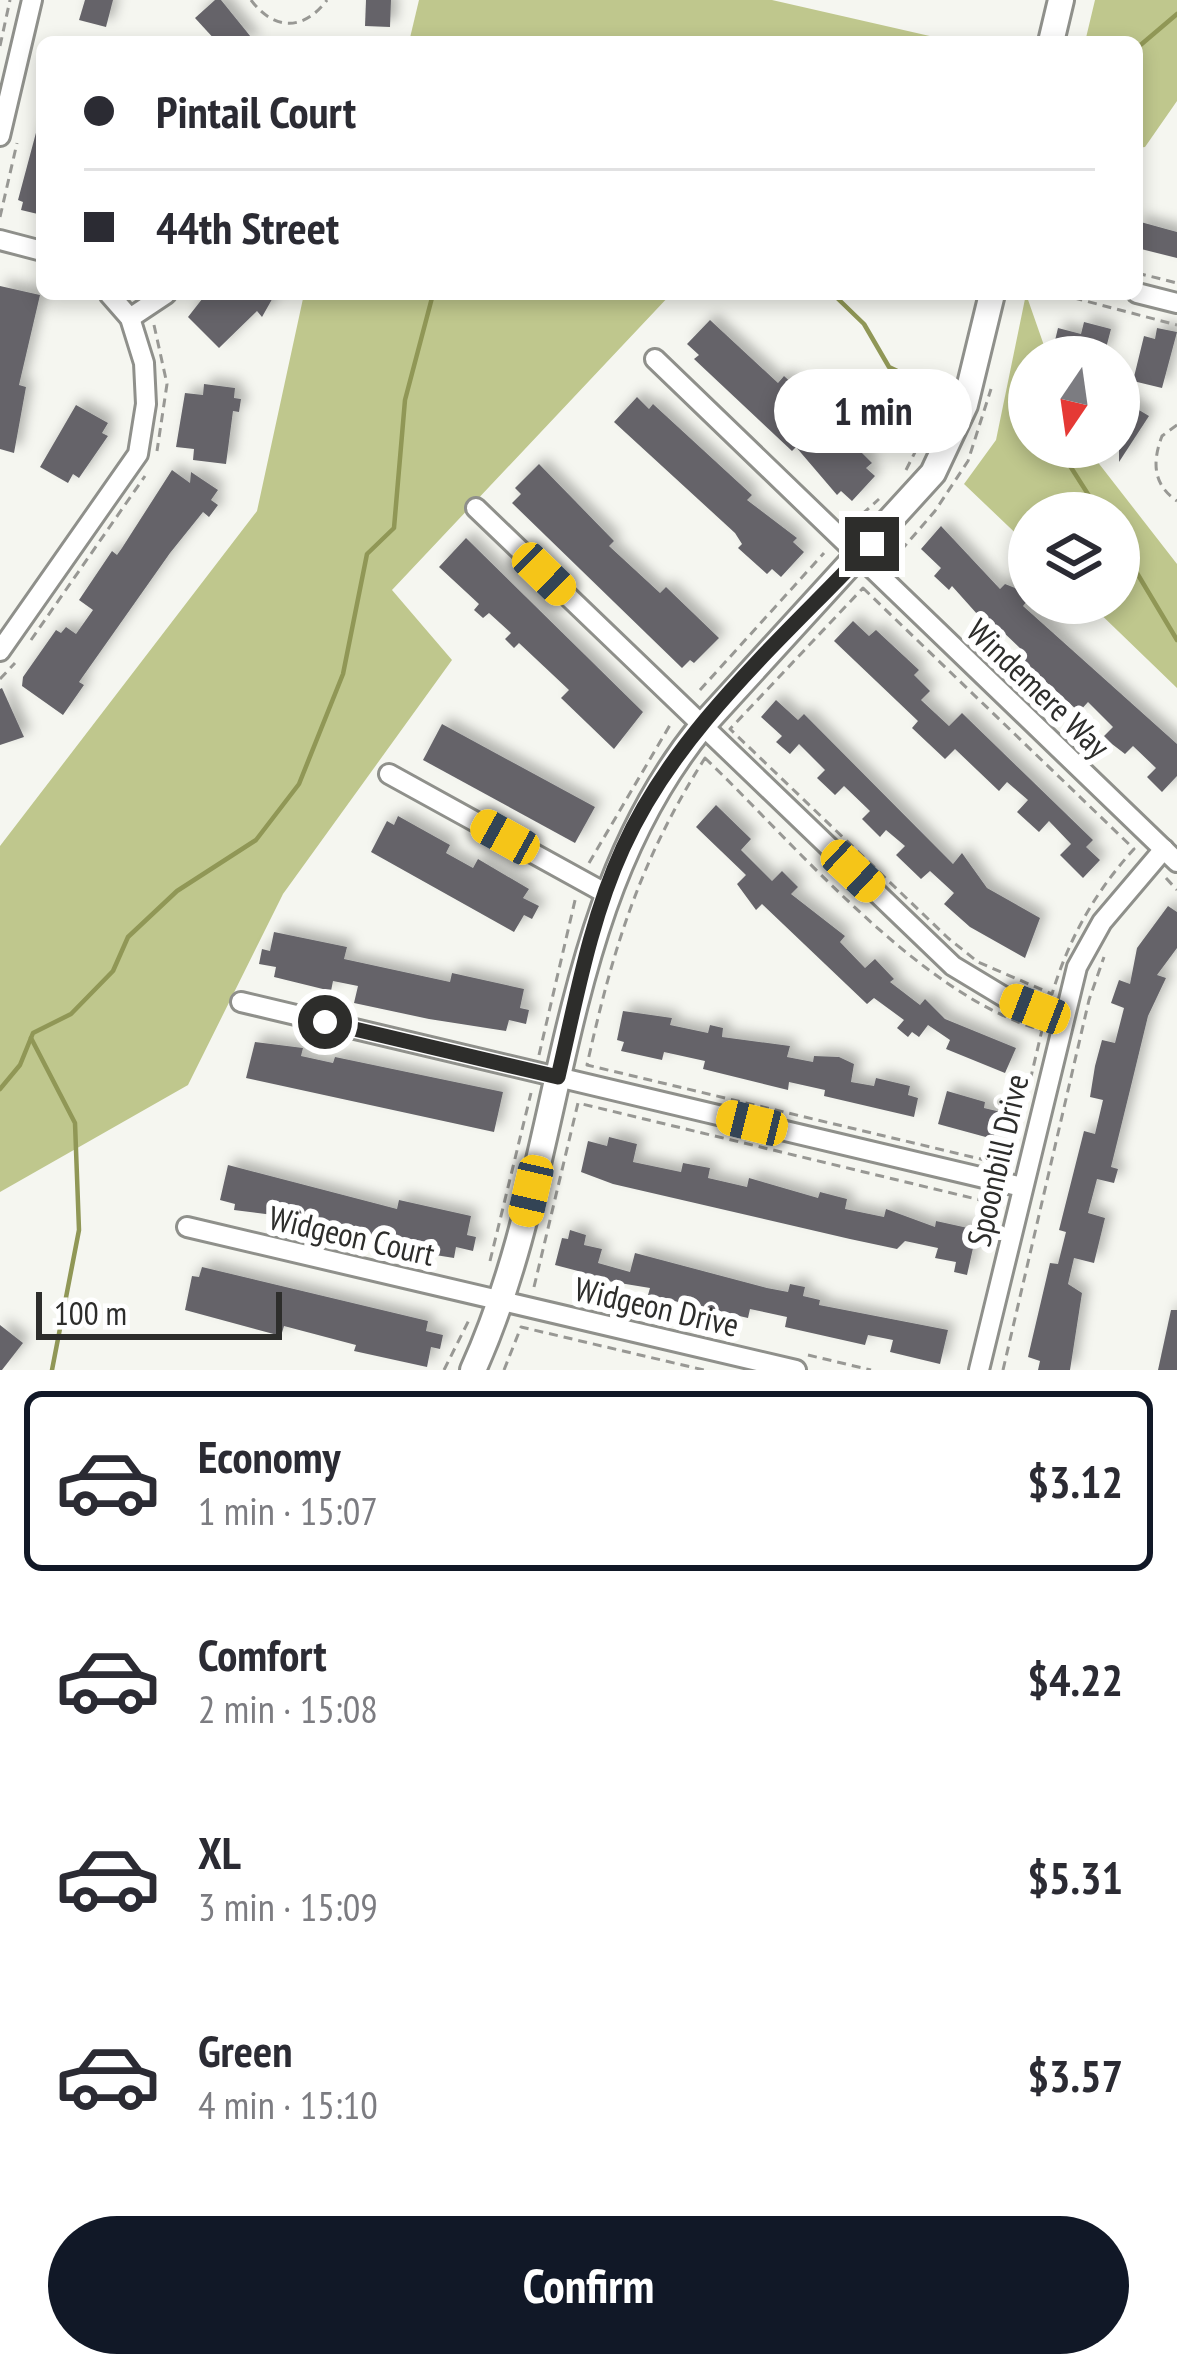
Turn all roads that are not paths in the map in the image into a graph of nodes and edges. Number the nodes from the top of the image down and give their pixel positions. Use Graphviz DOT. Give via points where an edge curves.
graph roads {
  1 [pos="32,0"];
  2 [pos="1061,0"];
  3 [pos="1052,36"];
  4 [pos="0,136"];
  5 [pos="0,240"];
  6 [pos="36,249"];
  7 [pos="1143,294"];
  8 [pos="114,300"];
  9 [pos="157,300"];
  10 [pos="990,300"];
  11 [pos="1177,303"];
  12 [pos="130,318"];
  13 [pos="655,358"];
  14 [pos="476,508"];
  15 [pos="860,557"];
  16 [pos="0,651"];
  17 [pos="701,726"];
  18 [pos="389,774"];
  19 [pos="1170,856"];
  20 [pos="605,893"];
  21 [pos="241,1003"];
  22 [pos="1062,1015"];
  23 [pos="558,1077"];
  24 [pos="1022,1187"];
  25 [pos="187,1227"];
  26 [pos="504,1301"];
  27 [pos="799,1362"];
  28 [pos="473,1370"];
  29 [pos="979,1370"];
  1 -- 4 [label="street"];
  2 -- 3 [label="street"];
  5 -- 6 [label="street"];
  7 -- 11 [label="street"];
  8 -- 12 [label="street"];
  9 -- 12 [label="street"];
  10 -- 15 [label="street" via="951,440 911,502"];
  12 -- 16 [label="street" via="144,363 138,454"];
  13 -- 15 [label="street, Windemere Way"];
  14 -- 17 [label="street"];
  15 -- 17 [label="street"];
  15 -- 19 [label="street, Windemere Way"];
  17 -- 20 [label="street" via="648,803"];
  17 -- 22 [label="street" via="953,966 1006,998"];
  18 -- 20 [label="street"];
  19 -- 22 [label="street, Spoonbill Drive" via="1102,922"];
  20 -- 23 [label="street"];
  21 -- 23 [label="street"];
  22 -- 24 [label="street, Spoonbill Drive"];
  23 -- 24 [label="street"];
  23 -- 26 [label="street"];
  24 -- 29 [label="street, Spoonbill Drive"];
  25 -- 26 [label="street, Widgeon Court"];
  26 -- 27 [label="street, Widgeon Drive"];
  26 -- 28 [label="street"];
}
